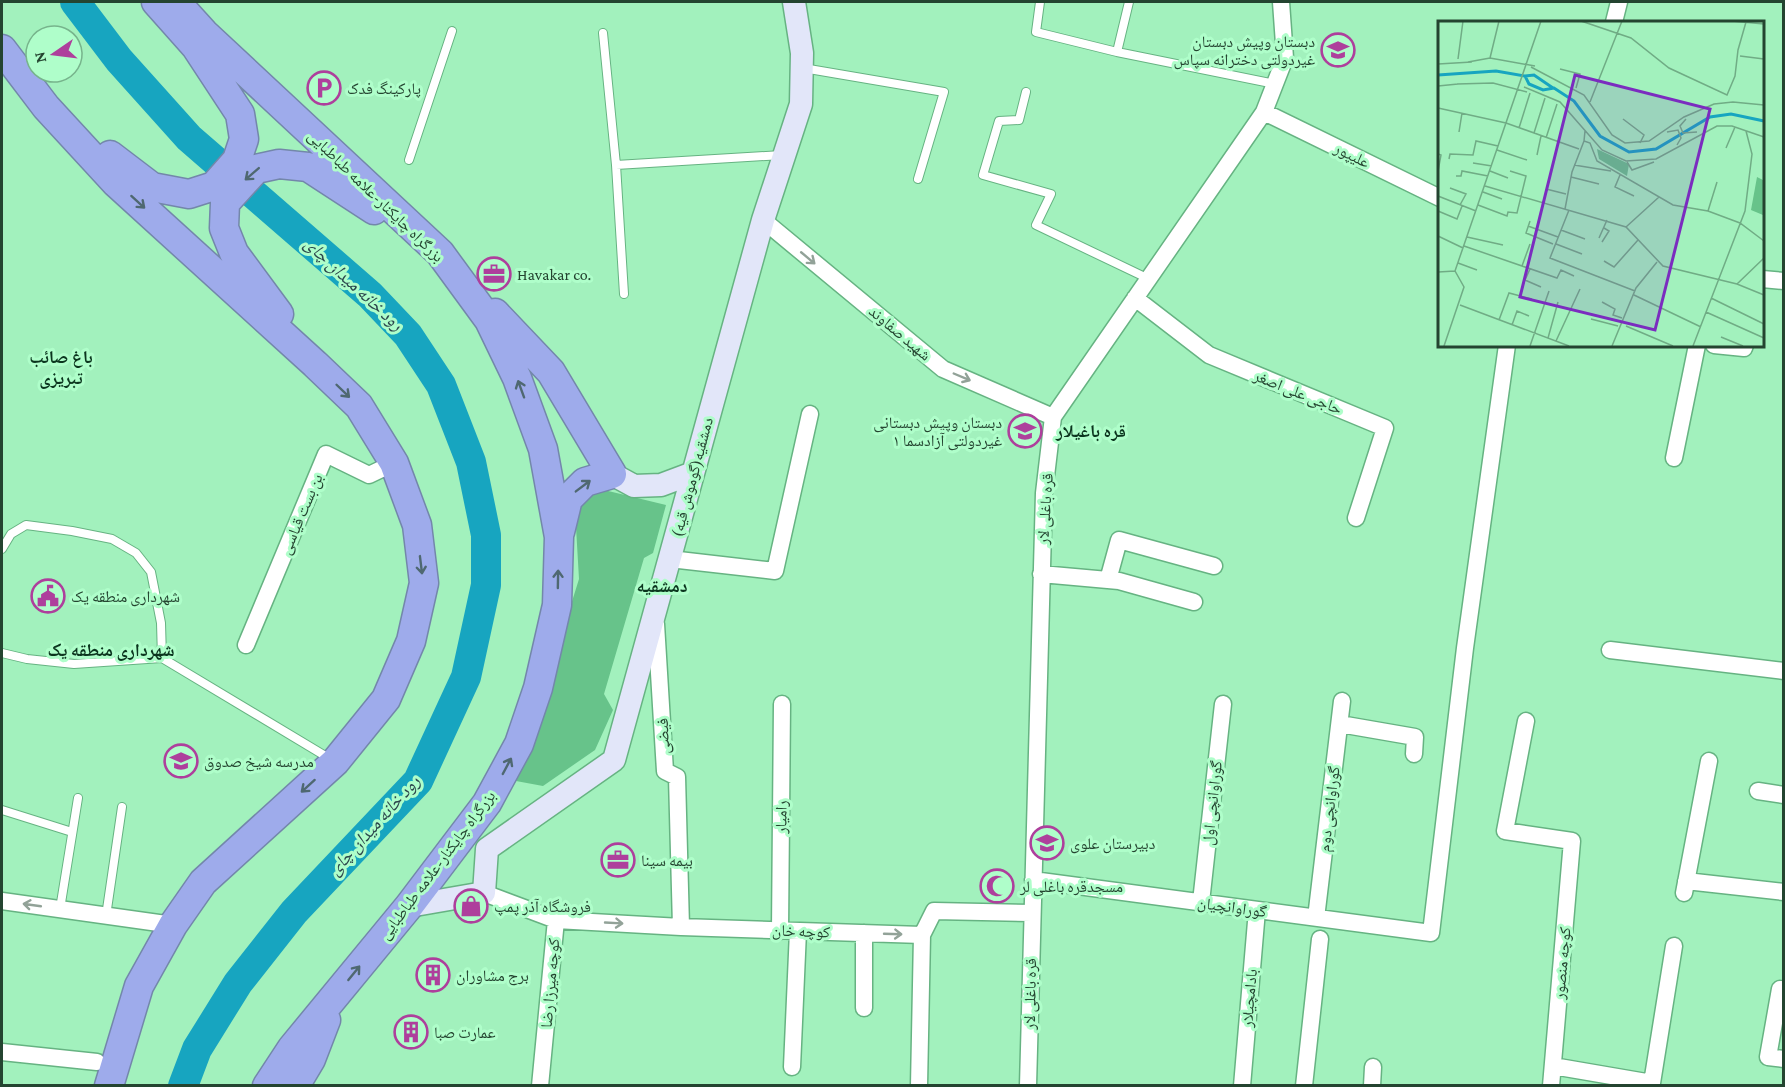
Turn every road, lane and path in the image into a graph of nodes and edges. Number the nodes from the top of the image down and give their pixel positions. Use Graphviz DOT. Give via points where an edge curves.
graph roads {
  1 [pos="156,2"];
  2 [pos="176,2"];
  3 [pos="794,2"];
  4 [pos="1040,2"];
  5 [pos="1129,2"];
  6 [pos="1281,2"];
  7 [pos="1619,2"];
  8 [pos="1614,21"];
  9 [pos="452,31"];
  10 [pos="603,33"];
  11 [pos="2,49"];
  12 [pos="1117,52"];
  13 [pos="802,68"];
  14 [pos="1275,84"];
  15 [pos="1026,92"];
  16 [pos="46,107"];
  17 [pos="1264,111"];
  18 [pos="785,155"];
  19 [pos="409,160"];
  20 [pos="616,165"];
  21 [pos="918,179"];
  22 [pos="1438,197"];
  23 [pos="764,220"];
  24 [pos="440,253"];
  25 [pos="1149,279"];
  26 [pos="1764,279"];
  27 [pos="1784,281"];
  28 [pos="624,294"];
  29 [pos="1135,298"];
  30 [pos="1507,346"];
  31 [pos="1697,346"];
  32 [pos="1724,346"];
  33 [pos="1745,346"];
  34 [pos="315,364"];
  35 [pos="810,414"];
  36 [pos="1053,417"];
  37 [pos="1674,458"];
  38 [pos="394,464"];
  39 [pos="693,473"];
  40 [pos="612,474"];
  41 [pos="1356,518"];
  42 [pos="559,537"];
  43 [pos="2,549"];
  44 [pos="670,559"];
  45 [pos="1214,566"];
  46 [pos="1041,574"];
  47 [pos="1108,580"];
  48 [pos="1194,602"];
  49 [pos="656,609"];
  50 [pos="246,645"];
  51 [pos="1610,650"];
  52 [pos="2,653"];
  53 [pos="162,658"];
  54 [pos="1784,671"];
  55 [pos="1342,701"];
  56 [pos="782,704"];
  57 [pos="1223,705"];
  58 [pos="1526,722"];
  59 [pos="1340,724"];
  60 [pos="1413,754"];
  61 [pos="1709,760"];
  62 [pos="335,762"];
  63 [pos="1758,791"];
  64 [pos="1784,795"];
  65 [pos="78,798"];
  66 [pos="122,807"];
  67 [pos="2,810"];
  68 [pos="72,832"];
  69 [pos="1033,880"];
  70 [pos="1784,892"];
  71 [pos="484,893"];
  72 [pos="2,901"];
  73 [pos="1201,902"];
  74 [pos="409,906"];
  75 [pos="60,909"];
  76 [pos="1257,910"];
  77 [pos="1032,914"];
  78 [pos="105,916"];
  79 [pos="1316,918"];
  80 [pos="556,920"];
  81 [pos="173,926"];
  82 [pos="681,927"];
  83 [pos="780,931"];
  84 [pos="798,931"];
  85 [pos="864,933"];
  86 [pos="922,935"];
  87 [pos="1320,939"];
  88 [pos="1674,946"];
  89 [pos="1780,989"];
  90 [pos="334,998"];
  91 [pos="864,1008"];
  92 [pos="2,1052"];
  93 [pos="1784,1059"];
  94 [pos="1553,1066"];
  95 [pos="792,1067"];
  96 [pos="1373,1067"];
  97 [pos="98,1078"];
  98 [pos="267,1086"];
  99 [pos="295,1086"];
  100 [pos="540,1086"];
  101 [pos="919,1086"];
  102 [pos="1028,1086"];
  103 [pos="1242,1086"];
  104 [pos="1304,1086"];
  105 [pos="1372,1086"];
  106 [pos="1551,1086"];
  1 -- 16 [label="highway" via="195,47 240,114 244,139 237,160 214,186 189,194 152,187"];
  2 -- 24 [label="highway, بزرگراه چایکنار-علامه طباطبایی" via="204,33"];
  3 -- 13 [label="main road, دمشقیه(گوموش قیه)"];
  4 -- 12 [label="lane" via="1036,32"];
  5 -- 12 [label="lane"];
  6 -- 14 [label="street, قره باغلی لار" via="1285,58"];
  7 -- 8 [label="street"];
  9 -- 19 [label="lane"];
  10 -- 20 [label="lane"];
  11 -- 16 [label="highway"];
  12 -- 14 [label="lane"];
  13 -- 18 [label="main road, دمشقیه(گوموش قیه)" via="801,104"];
  13 -- 21 [label="lane" via="944,92"];
  14 -- 17 [label="street, قره باغلی لار"];
  15 -- 25 [label="lane" via="1019,120 999,121 983,175 1051,194 1036,225"];
  16 -- 34 [label="highway, one-way" via="116,183"];
  17 -- 22 [label="street, علیپور"];
  17 -- 25 [label="street, قره باغلی لار"];
  18 -- 20 [label="lane"];
  18 -- 23 [label="main road, دمشقیه(گوموش قیه)"];
  20 -- 28 [label="lane"];
  23 -- 36 [label="street, شهید صفاوند, one-way" via="943,369"];
  23 -- 39 [label="main road, دمشقیه(گوموش قیه)"];
  24 -- 34 [label="highway, one-way" via="308,167 279,164 256,169 225,203 224,228 234,253"];
  24 -- 40 [label="highway" via="550,372"];
  42 -- 24 [label="highway, بزرگراه چایکنار-علامه طباطبایی, one-way" via="543,449 517,378 489,320"];
  25 -- 29 [label="street, قره باغلی لار"];
  26 -- 27 [label="street"];
  29 -- 36 [label="street, قره باغلی لار"];
  29 -- 41 [label="street, حاجی علی اصغر" via="1209,355 1385,428"];
  30 -- 79 [label="street, گوراوانچیان" via="1431,933"];
  31 -- 37 [label="street"];
  32 -- 33 [label="street"];
  34 -- 38 [label="highway, one-way" via="359,406"];
  35 -- 44 [label="street" via="775,571"];
  36 -- 46 [label="street, قره باغلی لار" via="1044,493"];
  38 -- 50 [label="street, بن بست قیاسی" via="369,475 326,454"];
  38 -- 62 [label="highway, one-way" via="417,525 424,583 411,640 386,699"];
  39 -- 40 [label="main road" via="661,485 634,486"];
  39 -- 44 [label="main road, دمشقیه(گوموش قیه)"];
  42 -- 40 [label="highway, one-way" via="568,499 585,482"];
  74 -- 42 [label="highway, بزرگراه چایکنار-علامه طباطبایی, one-way" via="487,803 519,744 538,688 557,605"];
  43 -- 53 [label="lane" via="11,534 26,525 112,539 136,553 151,572 161,622"];
  44 -- 49 [label="main road, دمشقیه(گوموش قیه)"];
  45 -- 47 [label="street" via="1119,540"];
  46 -- 47 [label="street"];
  46 -- 69 [label="street, قره باغلی لار"];
  47 -- 48 [label="street"];
  49 -- 71 [label="main road, دمشقیه(گوموش قیه)" via="614,760 488,849"];
  49 -- 82 [label="street, فیضی" via="665,771 677,777"];
  51 -- 54 [label="street"];
  52 -- 53 [label="lane" via="74,664"];
  53 -- 62 [label="lane"];
  55 -- 59 [label="street, گوراوانچی دوم"];
  56 -- 83 [label="street, رامیار"];
  57 -- 73 [label="street, گوراوانچی اول"];
  58 -- 94 [label="street, کوچه منصور" via="1504,831 1572,841"];
  59 -- 60 [label="street" via="1415,737"];
  59 -- 79 [label="street, گوراوانچی دوم"];
  61 -- 70 [label="street" via="1685,887"];
  62 -- 81 [label="highway, one-way" via="203,882"];
  63 -- 64 [label="street"];
  65 -- 68 [label="lane"];
  66 -- 78 [label="lane"];
  67 -- 68 [label="lane"];
  68 -- 75 [label="lane"];
  69 -- 73 [label="street, گوراوانچیان"];
  69 -- 77 [label="street, قره باغلی لار"];
  71 -- 74 [label="main road"];
  71 -- 80 [label="street, کوچه میرزا رضا"];
  75 -- 72 [label="street, one-way"];
  73 -- 76 [label="street, گوراوانچیان"];
  90 -- 74 [label="highway, بزرگراه چایکنار-علامه طباطبایی, one-way"];
  75 -- 78 [label="street"];
  76 -- 79 [label="street, گوراوانچیان"];
  76 -- 103 [label="street, بادامچیلار"];
  77 -- 86 [label="street" via="934,911"];
  77 -- 102 [label="street, قره باغلی لار"];
  78 -- 81 [label="street"];
  80 -- 82 [label="street, کوچه خان, one-way"];
  80 -- 100 [label="street, کوچه میرزا رضا"];
  81 -- 97 [label="highway" via="139,986"];
  82 -- 83 [label="street, کوچه خان"];
  83 -- 84 [label="street, کوچه خان"];
  84 -- 85 [label="street, کوچه خان"];
  84 -- 95 [label="street"];
  85 -- 86 [label="street, کوچه خان, one-way"];
  85 -- 91 [label="street"];
  86 -- 101 [label="street"];
  87 -- 104 [label="street"];
  88 -- 94 [label="street" via="1652,1083"];
  89 -- 93 [label="street" via="1768,1057"];
  90 -- 98 [label="highway, بزرگراه چایکنار-علامه طباطبایی" via="292,1048"];
  90 -- 99 [label="highway"];
  92 -- 97 [label="street"];
  94 -- 106 [label="street, کوچه منصور"];
  96 -- 105 [label="street"];
}
